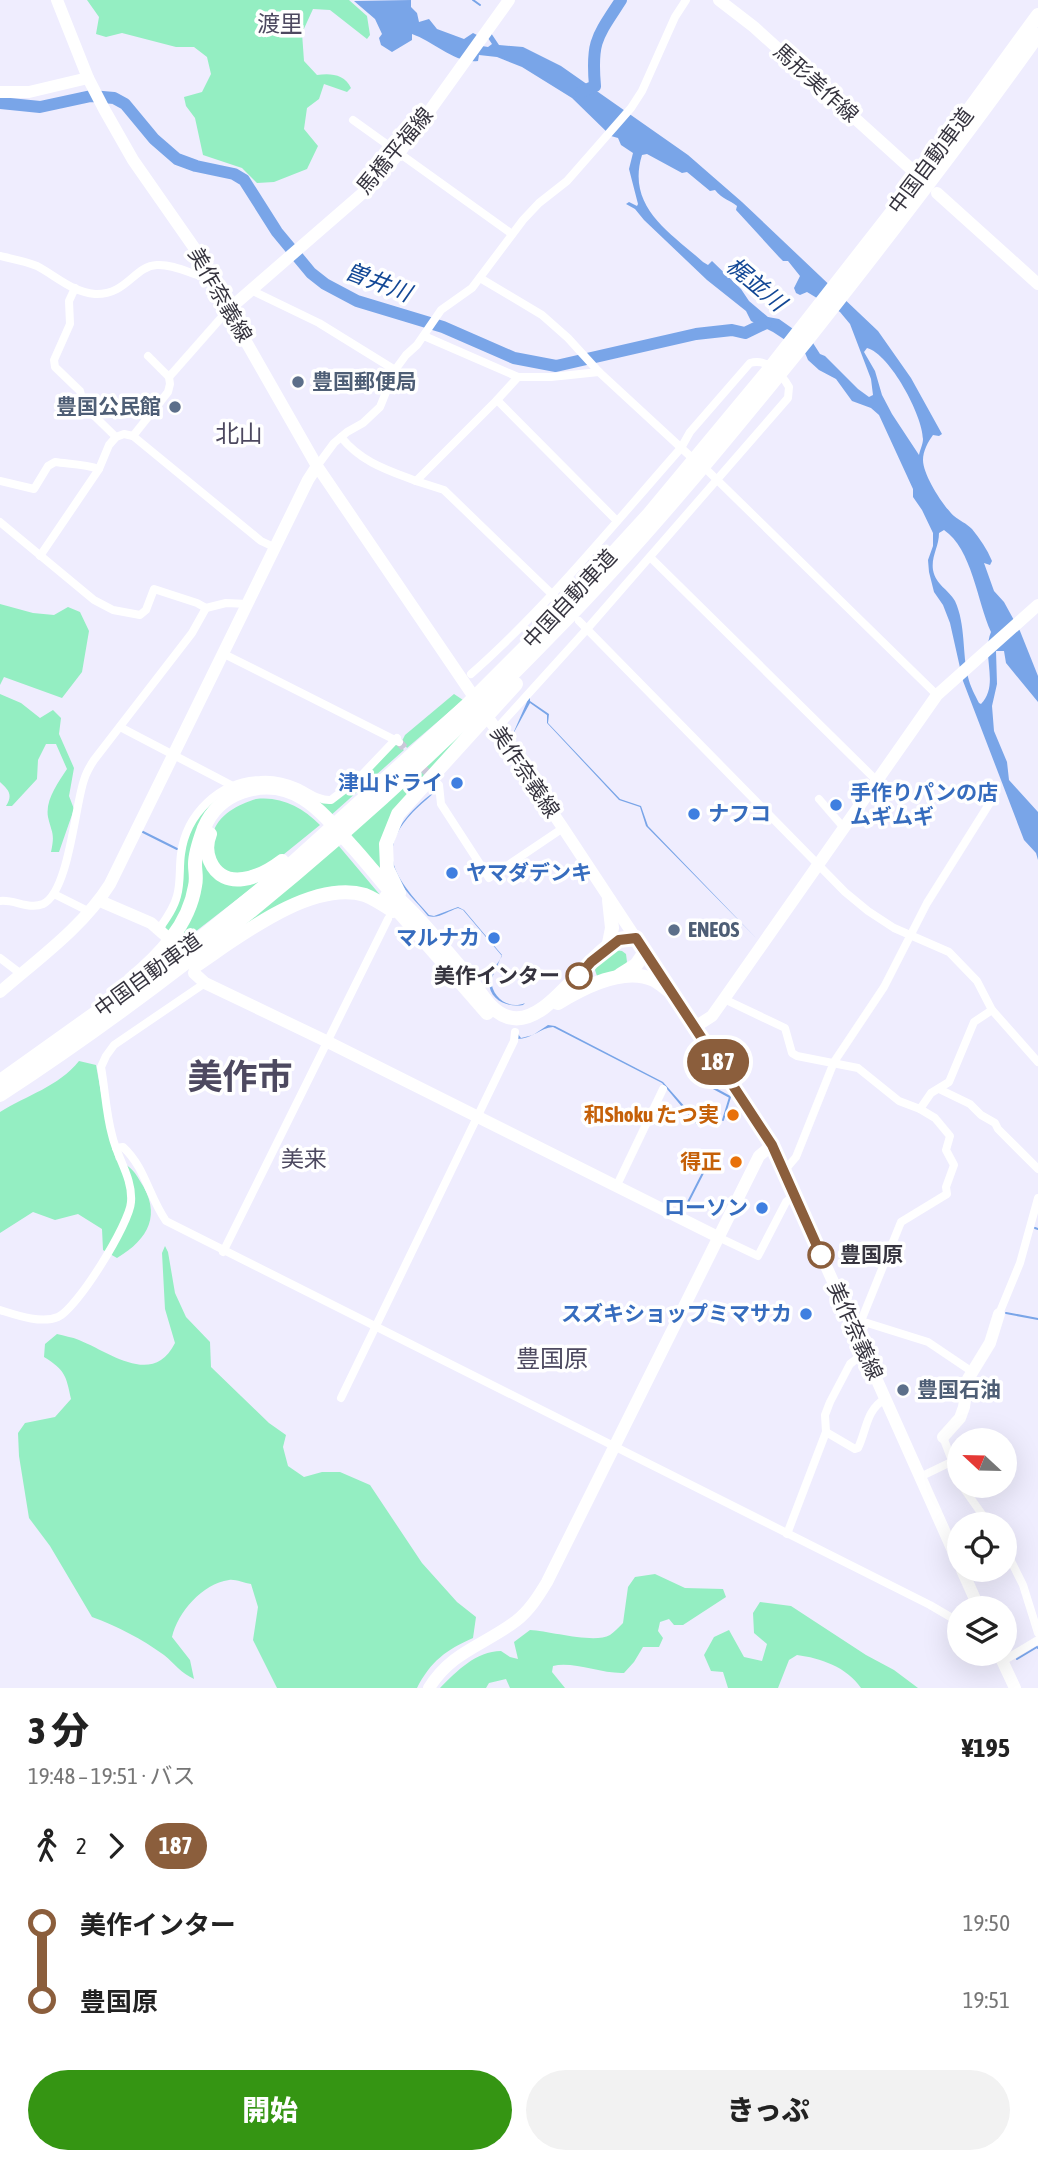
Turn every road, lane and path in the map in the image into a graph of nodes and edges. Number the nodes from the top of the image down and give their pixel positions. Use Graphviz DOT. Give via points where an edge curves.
graph roads {
  1 [pos="57,0"];
  2 [pos="509,0"];
  3 [pos="686,0"];
  4 [pos="719,0"];
  5 [pos="1038,15"];
  6 [pos="1038,35"];
  7 [pos="91,83"];
  8 [pos="0,92"];
  9 [pos="353,120"];
  10 [pos="400,152"];
  11 [pos="911,169"];
  12 [pos="937,193"];
  13 [pos="512,234"];
  14 [pos="0,256"];
  15 [pos="210,276"];
  16 [pos="480,278"];
  17 [pos="1038,284"];
  18 [pos="842,287"];
  19 [pos="75,288"];
  20 [pos="253,291"];
  21 [pos="228,310"];
  22 [pos="425,335"];
  23 [pos="148,356"];
  24 [pos="395,370"];
  25 [pos="597,371"];
  26 [pos="771,375"];
  27 [pos="169,377"];
  28 [pos="518,377"];
  29 [pos="497,400"];
  30 [pos="133,436"];
  31 [pos="116,437"];
  32 [pos="341,437"];
  33 [pos="681,448"];
  34 [pos="690,456"];
  35 [pos="317,466"];
  36 [pos="99,469"];
  37 [pos="708,471"];
  38 [pos="717,480"];
  39 [pos="0,481"];
  40 [pos="415,481"];
  41 [pos="617,521"];
  42 [pos="0,523"];
  43 [pos="276,548"];
  44 [pos="40,556"];
  45 [pos="650,557"];
  46 [pos="552,594"];
  47 [pos="559,601"];
  48 [pos="248,604"];
  49 [pos="205,608"];
  50 [pos="1034,608"];
  51 [pos="579,621"];
  52 [pos="587,629"];
  53 [pos="222,653"];
  54 [pos="471,674"];
  55 [pos="937,695"];
  56 [pos="488,699"];
  57 [pos="473,714"];
  58 [pos="501,724"];
  59 [pos="120,727"];
  60 [pos="173,755"];
  61 [pos="433,779"];
  62 [pos="877,780"];
  63 [pos="231,785"];
  64 [pos="819,799"];
  65 [pos="992,801"];
  66 [pos="563,828"];
  67 [pos="844,828"];
  68 [pos="318,845"];
  69 [pos="819,863"];
  70 [pos="54,894"];
  71 [pos="609,900"];
  72 [pos="0,901"];
  73 [pos="100,901"];
  74 [pos="404,904"];
  75 [pos="90,912"];
  76 [pos="388,919"];
  77 [pos="408,923"];
  78 [pos="163,933"];
  79 [pos="909,937"];
  80 [pos="636,938"];
  81 [pos="608,948"];
  82 [pos="645,952"];
  83 [pos="0,958"];
  84 [pos="194,973"];
  85 [pos="21,974"];
  86 [pos="620,975"];
  87 [pos="205,983"];
  88 [pos="0,992"];
  89 [pos="673,993"];
  90 [pos="724,999"];
  91 [pos="992,1010"];
  92 [pos="102,1024"];
  93 [pos="695,1027"];
  94 [pos="515,1032"];
  95 [pos="328,1042"];
  96 [pos="30,1060"];
  97 [pos="834,1062"];
  98 [pos="1038,1062"];
  99 [pos="0,1081"];
  100 [pos="663,1089"];
  101 [pos="939,1089"];
  102 [pos="0,1095"];
  103 [pos="920,1109"];
  104 [pos="478,1116"];
  105 [pos="772,1145"];
  106 [pos="116,1148"];
  107 [pos="1038,1169"];
  108 [pos="785,1170"];
  109 [pos="617,1185"];
  110 [pos="795,1195"];
  111 [pos="1038,1198"];
  112 [pos="718,1237"];
  113 [pos="223,1252"];
  114 [pos="0,1310"];
  115 [pos="999,1314"];
  116 [pos="857,1323"];
  117 [pos="375,1327"];
  118 [pos="864,1353"];
  119 [pos="971,1371"];
  120 [pos="341,1398"];
  121 [pos="885,1399"];
  122 [pos="826,1433"];
  123 [pos="943,1437"];
  124 [pos="614,1447"];
  125 [pos="947,1450"];
  126 [pos="947,1464"];
  127 [pos="920,1477"];
  128 [pos="787,1534"];
  129 [pos="947,1537"];
  130 [pos="1017,1573"];
  131 [pos="947,1615"];
  132 [pos="1038,1633"];
  133 [pos="1038,1640"];
  134 [pos="1017,1650"];
  135 [pos="1005,1666"];
  136 [pos="429,1688"];
  137 [pos="1015,1688"];
  1 -- 7 [label="main road, 美作奈義線"];
  2 -- 10 [label="main road, 馬橋平福線"];
  3 -- 13 [label="street" via="631,108 567,181 539,203"];
  4 -- 11 [label="main road, 馬形美作線"];
  5 -- 18 [label="highway, 中国自動車道"];
  6 -- 18 [label="highway, 中国自動車道" via="936,176"];
  7 -- 8 [label="main road"];
  7 -- 15 [label="main road, 美作奈義線" via="133,160"];
  9 -- 10 [label="street"];
  10 -- 13 [label="street"];
  10 -- 20 [label="main road, 馬橋平福線" via="372,185"];
  12 -- 17 [label="main road"];
  13 -- 16 [label="street"];
  14 -- 19 [label="street" via="30,263"];
  15 -- 19 [label="street" via="156,265 114,291 99,294"];
  15 -- 21 [label="main road, 美作奈義線"];
  16 -- 22 [label="street" via="446,305"];
  16 -- 25 [label="street" via="542,315"];
  18 -- 26 [label="highway, 中国自動車道"];
  19 -- 31 [label="street" via="69,305 70,324 55,367 80,391 84,406"];
  20 -- 21 [label="main road, 馬橋平福線"];
  20 -- 24 [label="street" via="319,323"];
  21 -- 27 [label="street"];
  21 -- 35 [label="main road, 美作奈義線"];
  22 -- 24 [label="street"];
  22 -- 28 [label="street"];
  23 -- 27 [label="street"];
  24 -- 32 [label="street" via="380,407"];
  25 -- 28 [label="street"];
  25 -- 33 [label="street"];
  26 -- 56 [label="highway, 中国自動車道" via="552,620"];
  26 -- 56 [label="highway, 中国自動車道" via="668,508"];
  27 -- 30 [label="street" via="168,393"];
  28 -- 29 [label="street"];
  29 -- 40 [label="street"];
  29 -- 41 [label="street"];
  30 -- 31 [label="street"];
  30 -- 43 [label="street" via="252,534"];
  31 -- 36 [label="street"];
  32 -- 35 [label="street"];
  32 -- 40 [label="street" via="369,463"];
  33 -- 34 [label="street"];
  33 -- 38 [label="street" via="750,363 765,363 773,369 789,387 788,398"];
  33 -- 41 [label="street"];
  35 -- 43 [label="main road"];
  35 -- 66 [label="main road, 美作奈義線"];
  36 -- 39 [label="street" via="54,462 34,489"];
  36 -- 44 [label="street"];
  37 -- 38 [label="street"];
  38 -- 45 [label="street"];
  38 -- 55 [label="street"];
  40 -- 46 [label="street" via="444,490"];
  41 -- 46 [label="street"];
  42 -- 44 [label="street"];
  43 -- 48 [label="main road"];
  44 -- 49 [label="street" via="87,595 114,610 140,615 154,589"];
  45 -- 52 [label="street"];
  45 -- 62 [label="street"];
  46 -- 47 [label="street"];
  46 -- 54 [label="street"];
  48 -- 49 [label="street"];
  48 -- 53 [label="main road"];
  49 -- 59 [label="street" via="192,633"];
  50 -- 55 [label="main road"];
  51 -- 52 [label="street"];
  52 -- 58 [label="street"];
  52 -- 69 [label="street"];
  53 -- 60 [label="main road"];
  53 -- 63 [label="street" via="398,740 331,800 277,781"];
  55 -- 62 [label="main road"];
  56 -- 57 [label="highway"];
  56 -- 57 [label="highway, 中国自動車道"];
  57 -- 68 [label="highway, 中国自動車道"];
  57 -- 74 [label="highway" via="391,827 387,868"];
  59 -- 60 [label="street"];
  59 -- 70 [label="street" via="93,760 83,782 76,826"];
  60 -- 63 [label="street"];
  60 -- 73 [label="main road"];
  61 -- 66 [label="street" via="439,785 441,804 489,878"];
  62 -- 67 [label="main road"];
  63 -- 78 [label="street" via="192,821 180,856 176,900"];
  64 -- 67 [label="street"];
  65 -- 79 [label="street"];
  66 -- 71 [label="main road, 美作奈義線"];
  67 -- 69 [label="main road"];
  68 -- 77 [label="highway" via="289,856 261,875 234,880 217,873 207,852 213,828 229,808 253,797 287,799 317,818"];
  68 -- 92 [label="highway, 中国自動車道" via="199,952"];
  68 -- 96 [label="highway, 中国自動車道" via="198,940"];
  69 -- 79 [label="street" via="868,911"];
  69 -- 90 [label="main road"];
  70 -- 72 [label="street" via="34,906"];
  70 -- 75 [label="street"];
  71 -- 80 [label="main road, 美作奈義線"];
  71 -- 81 [label="highway" via="612,928"];
  73 -- 75 [label="main road"];
  73 -- 78 [label="main road"];
  74 -- 81 [label="highway" via="488,1003 511,1018 524,1018 561,995"];
  74 -- 96 [label="highway" via="323,812 304,798 281,789 237,794 218,807 206,824 195,862 193,901 174,937 135,976"];
  75 -- 85 [label="main road"];
  76 -- 95 [label="street"];
  77 -- 86 [label="highway" via="483,1010 509,1024 524,1024 565,999"];
  77 -- 92 [label="highway" via="364,895 335,893 314,898 263,921 120,1020"];
  79 -- 91 [label="street" via="949,952 977,981"];
  79 -- 97 [label="street" via="884,987"];
  80 -- 81 [label="highway" via="619,940"];
  80 -- 82 [label="main road, 美作奈義線"];
  82 -- 86 [label="highway"];
  82 -- 89 [label="main road, 美作奈義線"];
  83 -- 85 [label="street"];
  84 -- 87 [label="main road"];
  85 -- 88 [label="main road"];
  86 -- 89 [label="highway" via="642,976"];
  87 -- 95 [label="main road"];
  87 -- 106 [label="street" via="114,1045 106,1056 102,1067"];
  89 -- 93 [label="main road, 美作奈義線"];
  90 -- 93 [label="main road" via="712,1016"];
  90 -- 97 [label="street" via="785,1028 797,1056"];
  91 -- 98 [label="street"];
  91 -- 101 [label="street" via="974,1022 951,1078"];
  92 -- 102 [label="highway, 中国自動車道"];
  93 -- 105 [label="main road, 美作奈義線"];
  94 -- 104 [label="street"];
  95 -- 104 [label="main road"];
  95 -- 113 [label="street"];
  96 -- 99 [label="highway, 中国自動車道"];
  97 -- 103 [label="street" via="858,1068 900,1101"];
  97 -- 108 [label="street" via="796,1157"];
  100 -- 109 [label="street"];
  101 -- 103 [label="street"];
  101 -- 107 [label="street" via="995,1123"];
  103 -- 116 [label="street" via="950,1136 946,1150 954,1166 947,1194 901,1222"];
  104 -- 109 [label="main road"];
  104 -- 117 [label="street"];
  105 -- 108 [label="main road, 美作奈義線"];
  105 -- 112 [label="main road" via="759,1156"];
  106 -- 113 [label="street" via="123,1146 139,1167 166,1221"];
  106 -- 114 [label="street" via="127,1172 128,1217 73,1305 57,1318 37,1319"];
  108 -- 110 [label="main road, 美作奈義線"];
  109 -- 112 [label="main road"];
  110 -- 112 [label="street" via="786,1202 758,1256"];
  110 -- 116 [label="main road, 美作奈義線"];
  111 -- 115 [label="street" via="1020,1264"];
  112 -- 124 [label="main road"];
  113 -- 117 [label="street"];
  115 -- 119 [label="main road" via="990,1343"];
  116 -- 118 [label="main road, 美作奈義線"];
  116 -- 119 [label="street" via="928,1342"];
  117 -- 120 [label="street"];
  117 -- 124 [label="street"];
  118 -- 121 [label="main road, 美作奈義線"];
  118 -- 122 [label="street" via="850,1364 830,1402"];
  119 -- 123 [label="main road" via="960,1418"];
  121 -- 122 [label="street" via="870,1413 858,1448"];
  121 -- 127 [label="main road, 美作奈義線"];
  122 -- 128 [label="street"];
  123 -- 125 [label="street"];
  124 -- 128 [label="street"];
  124 -- 136 [label="main road" via="535,1602 518,1620 449,1662"];
  126 -- 127 [label="street"];
  127 -- 129 [label="main road, 美作奈義線"];
  128 -- 131 [label="street"];
  130 -- 132 [label="street"];
  133 -- 134 [label="street"];
  135 -- 137 [label="main road"];
}
